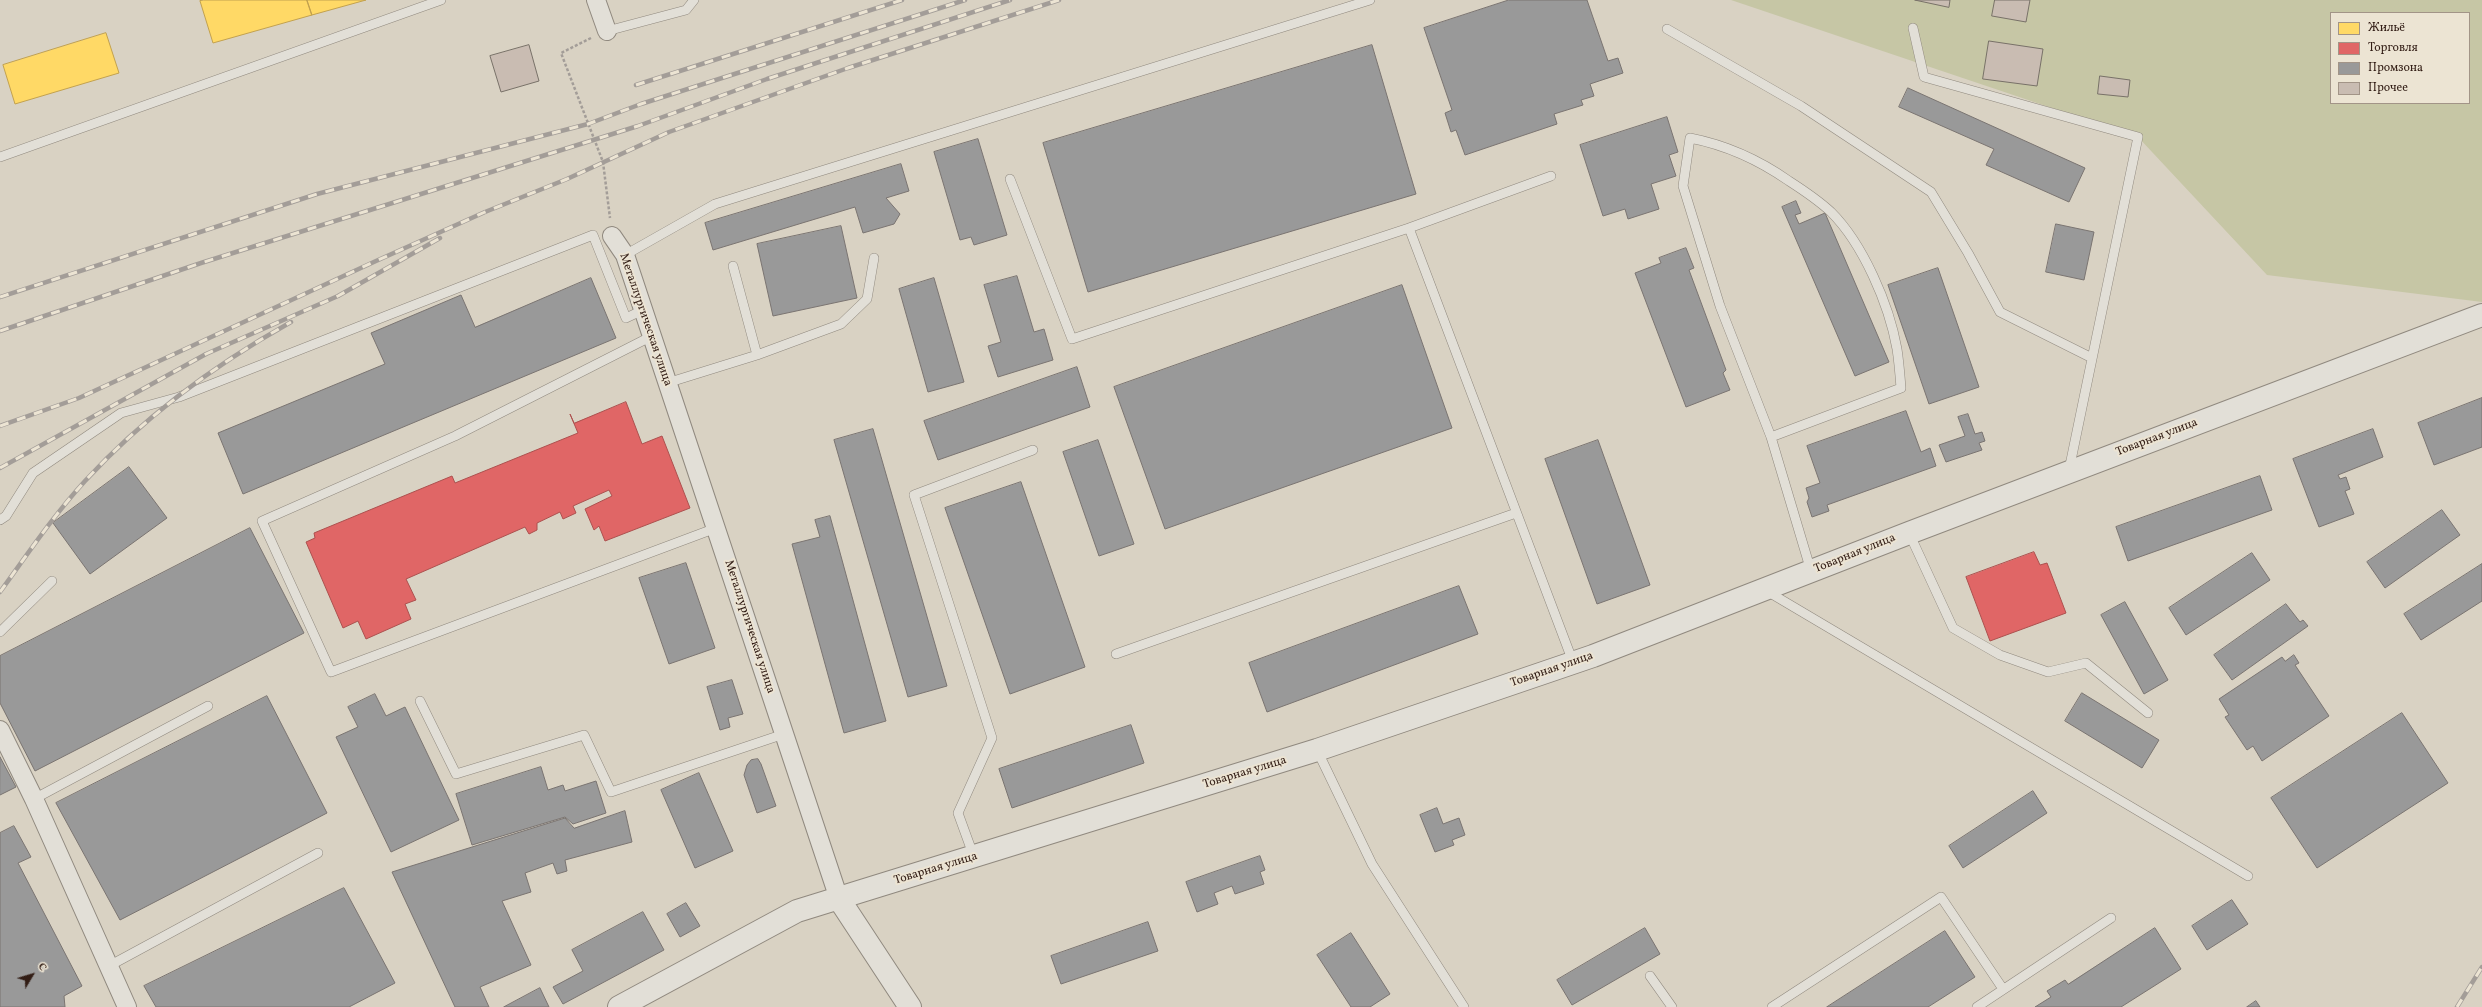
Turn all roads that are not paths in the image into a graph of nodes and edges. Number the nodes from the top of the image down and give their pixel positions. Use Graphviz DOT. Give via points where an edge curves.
graph roads {
  1 [pos="441,0"];
  2 [pos="596,0"];
  3 [pos="694,0"];
  4 [pos="1370,0"];
  5 [pos="1913,28"];
  6 [pos="1667,29"];
  7 [pos="607,31"];
  8 [pos="0,157"];
  9 [pos="1551,176"];
  10 [pos="1010,179"];
  11 [pos="1409,228"];
  12 [pos="612,236"];
  13 [pos="625,255"];
  14 [pos="874,258"];
  15 [pos="733,266"];
  16 [pos="643,310"];
  17 [pos="2482,315"];
  18 [pos="652,336"];
  19 [pos="757,355"];
  20 [pos="2092,358"];
  21 [pos="667,383"];
  22 [pos="1770,437"];
  23 [pos="1033,450"];
  24 [pos="2069,472"];
  25 [pos="1516,513"];
  26 [pos="0,520"];
  27 [pos="716,528"];
  28 [pos="1909,533"];
  29 [pos="1811,571"];
  30 [pos="52,581"];
  31 [pos="1764,590"];
  32 [pos="0,632"];
  33 [pos="1116,654"];
  34 [pos="1573,662"];
  35 [pos="420,701"];
  36 [pos="208,706"];
  37 [pos="2148,713"];
  38 [pos="0,730"];
  39 [pos="784,734"];
  40 [pos="1317,750"];
  41 [pos="34,799"];
  42 [pos="318,852"];
  43 [pos="974,857"];
  44 [pos="2248,876"];
  45 [pos="839,899"];
  46 [pos="2111,918"];
  47 [pos="109,966"];
  48 [pos="1650,976"];
  49 [pos="2003,989"];
  50 [pos="127,1007"];
  51 [pos="619,1007"];
  52 [pos="910,1007"];
  53 [pos="1464,1007"];
  54 [pos="1672,1007"];
  55 [pos="1772,1007"];
  56 [pos="1977,1007"];
  1 -- 8 [label="lane"];
  2 -- 7 [label="street"];
  3 -- 7 [label="lane" via="686,10"];
  4 -- 13 [label="lane" via="715,204"];
  5 -- 20 [label="lane" via="1924,77 2138,137"];
  6 -- 20 [label="lane" via="1802,106 1931,192 2000,312"];
  9 -- 11 [label="lane"];
  10 -- 11 [label="lane" via="1072,339"];
  11 -- 25 [label="lane"];
  12 -- 13 [label="street, Металлургическая улица"];
  13 -- 16 [label="street, Металлургическая улица"];
  14 -- 19 [label="lane" via="867,299 841,324"];
  15 -- 19 [label="lane"];
  16 -- 18 [label="street, Металлургическая улица"];
  16 -- 26 [label="lane" via="626,318 593,235 179,398 121,413 33,473 6,516"];
  17 -- 24 [label="street, Товарная улица"];
  18 -- 21 [label="street, Металлургическая улица"];
  18 -- 27 [label="lane" via="455,436 262,521 331,672"];
  19 -- 21 [label="lane"];
  20 -- 24 [label="lane"];
  21 -- 27 [label="street, Металлургическая улица"];
  22 -- 22 [label="lane" via="1720,306 1683,186 1690,138 1719,144 1770,168 1830,211 1845,227 1865,260 1882,299 1897,348 1901,388"];
  22 -- 29 [label="lane"];
  23 -- 43 [label="lane" via="914,495 992,738 958,813"];
  24 -- 28 [label="street, Товарная улица"];
  25 -- 33 [label="lane"];
  25 -- 34 [label="lane"];
  27 -- 39 [label="street, Металлургическая улица"];
  28 -- 29 [label="street, Товарная улица"];
  28 -- 37 [label="lane" via="1953,628 2000,655 2048,672 2086,663"];
  29 -- 31 [label="street, Товарная улица"];
  30 -- 32 [label="lane"];
  31 -- 34 [label="street, Товарная улица"];
  31 -- 44 [label="lane"];
  34 -- 40 [label="street, Товарная улица"];
  35 -- 39 [label="lane" via="456,774 584,735 611,792"];
  36 -- 41 [label="lane"];
  38 -- 41 [label="street"];
  39 -- 45 [label="street, Металлургическая улица"];
  40 -- 43 [label="street, Товарная улица"];
  40 -- 53 [label="lane" via="1372,864"];
  41 -- 47 [label="street"];
  42 -- 47 [label="lane"];
  43 -- 45 [label="street, Товарная улица"];
  45 -- 51 [label="street, Товарная улица" via="798,912"];
  45 -- 52 [label="street, Металлургическая улица"];
  46 -- 49 [label="lane"];
  47 -- 50 [label="street"];
  48 -- 54 [label="lane"];
  49 -- 55 [label="lane" via="1941,898"];
  49 -- 56 [label="lane"];
}
